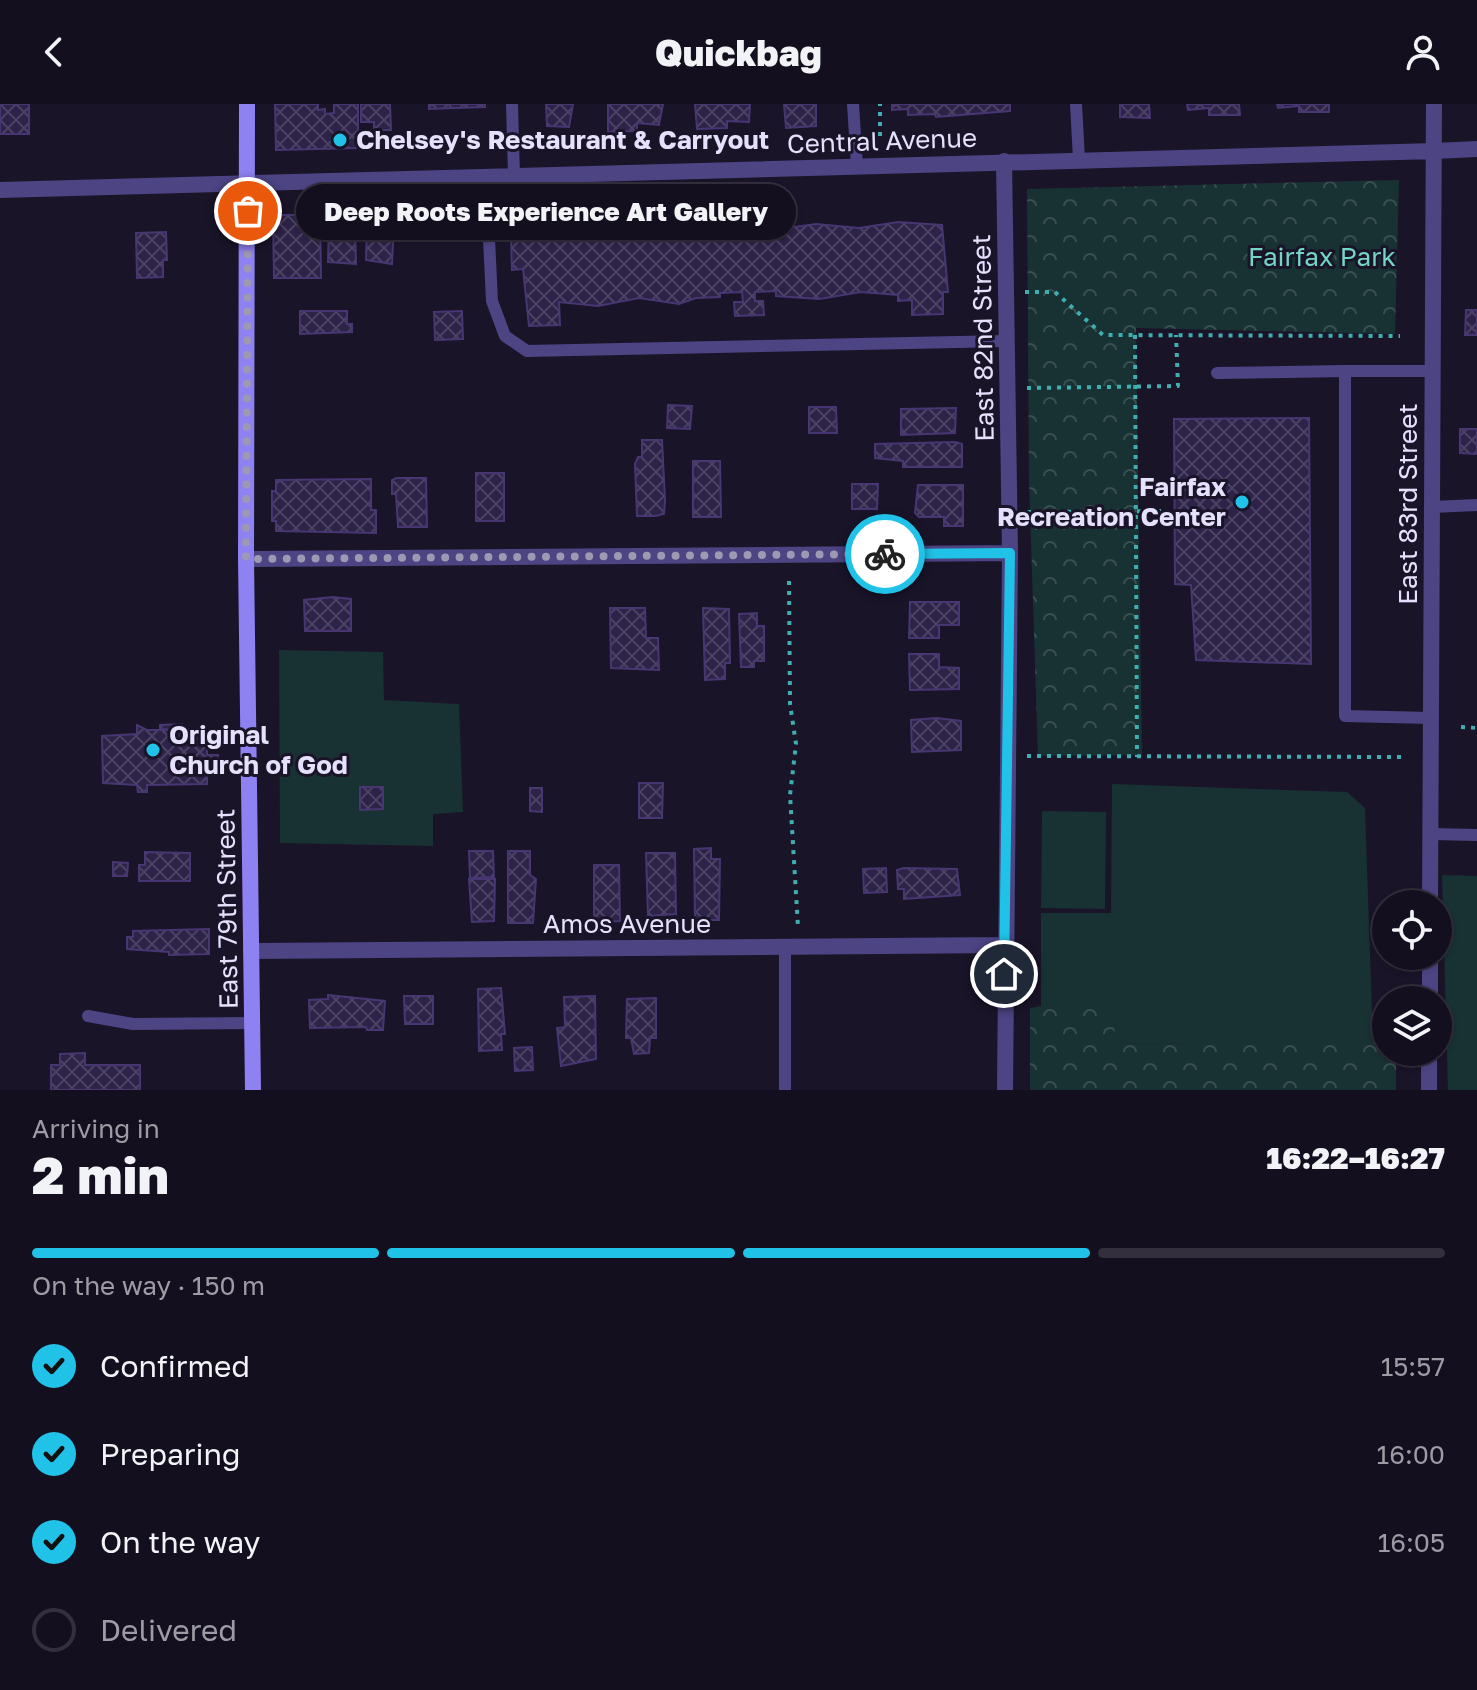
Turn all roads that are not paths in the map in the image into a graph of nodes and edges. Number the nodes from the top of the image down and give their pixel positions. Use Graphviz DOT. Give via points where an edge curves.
graph roads {
  1 [pos="247,104"];
  2 [pos="512,104"];
  3 [pos="853,104"];
  4 [pos="1076,104"];
  5 [pos="1434,104"];
  6 [pos="1477,149"];
  7 [pos="1435,151"];
  8 [pos="1079,159"];
  9 [pos="1004,161"];
  10 [pos="857,166"];
  11 [pos="514,176"];
  12 [pos="486,177"];
  13 [pos="248,184"];
  14 [pos="0,190"];
  15 [pos="1007,341"];
  16 [pos="1345,371"];
  17 [pos="1433,371"];
  18 [pos="1217,373"];
  19 [pos="1477,505"];
  20 [pos="1432,507"];
  21 [pos="1010,553"];
  22 [pos="246,559"];
  23 [pos="1431,718"];
  24 [pos="1431,834"];
  25 [pos="1477,835"];
  26 [pos="1430,890"];
  27 [pos="1004,945"];
  28 [pos="785,947"];
  29 [pos="251,951"];
  30 [pos="88,1016"];
  31 [pos="252,1023"];
  32 [pos="1429,1066"];
  33 [pos="253,1090"];
  34 [pos="785,1090"];
  35 [pos="1005,1090"];
  36 [pos="1429,1090"];
  1 -- 13 [label="main road, East 79th Street"];
  2 -- 11 [label="lane"];
  3 -- 10 [label="lane"];
  4 -- 8 [label="lane"];
  5 -- 7 [label="street, East 83rd Street"];
  6 -- 7 [label="street, Central Avenue"];
  7 -- 8 [label="street, Central Avenue"];
  7 -- 17 [label="street, East 83rd Street"];
  8 -- 9 [label="street, Central Avenue"];
  9 -- 10 [label="street, Central Avenue"];
  9 -- 15 [label="street, East 82nd Street"];
  10 -- 11 [label="street, Central Avenue"];
  11 -- 12 [label="street, Central Avenue"];
  12 -- 13 [label="street, Central Avenue"];
  12 -- 15 [label="lane" via="492,301 505,336 527,351"];
  13 -- 14 [label="street, Central Avenue"];
  13 -- 22 [label="main road, East 79th Street"];
  15 -- 21 [label="street, East 82nd Street"];
  16 -- 17 [label="lane"];
  16 -- 18 [label="lane"];
  16 -- 23 [label="lane" via="1345,716"];
  17 -- 20 [label="street, East 83rd Street"];
  19 -- 20 [label="lane"];
  20 -- 23 [label="street, East 83rd Street"];
  21 -- 22 [label="street"];
  21 -- 27 [label="street, East 82nd Street"];
  22 -- 29 [label="main road, East 79th Street"];
  23 -- 24 [label="street, East 83rd Street"];
  24 -- 25 [label="lane"];
  24 -- 26 [label="street, East 83rd Street"];
  27 -- 28 [label="street, Amos Avenue"];
  27 -- 35 [label="street, East 82nd Street"];
  28 -- 29 [label="street, Amos Avenue"];
  28 -- 34 [label="lane"];
  29 -- 31 [label="main road, East 79th Street"];
  30 -- 31 [label="lane" via="133,1024"];
  31 -- 33 [label="main road, East 79th Street"];
  32 -- 36 [label="street"];
}
